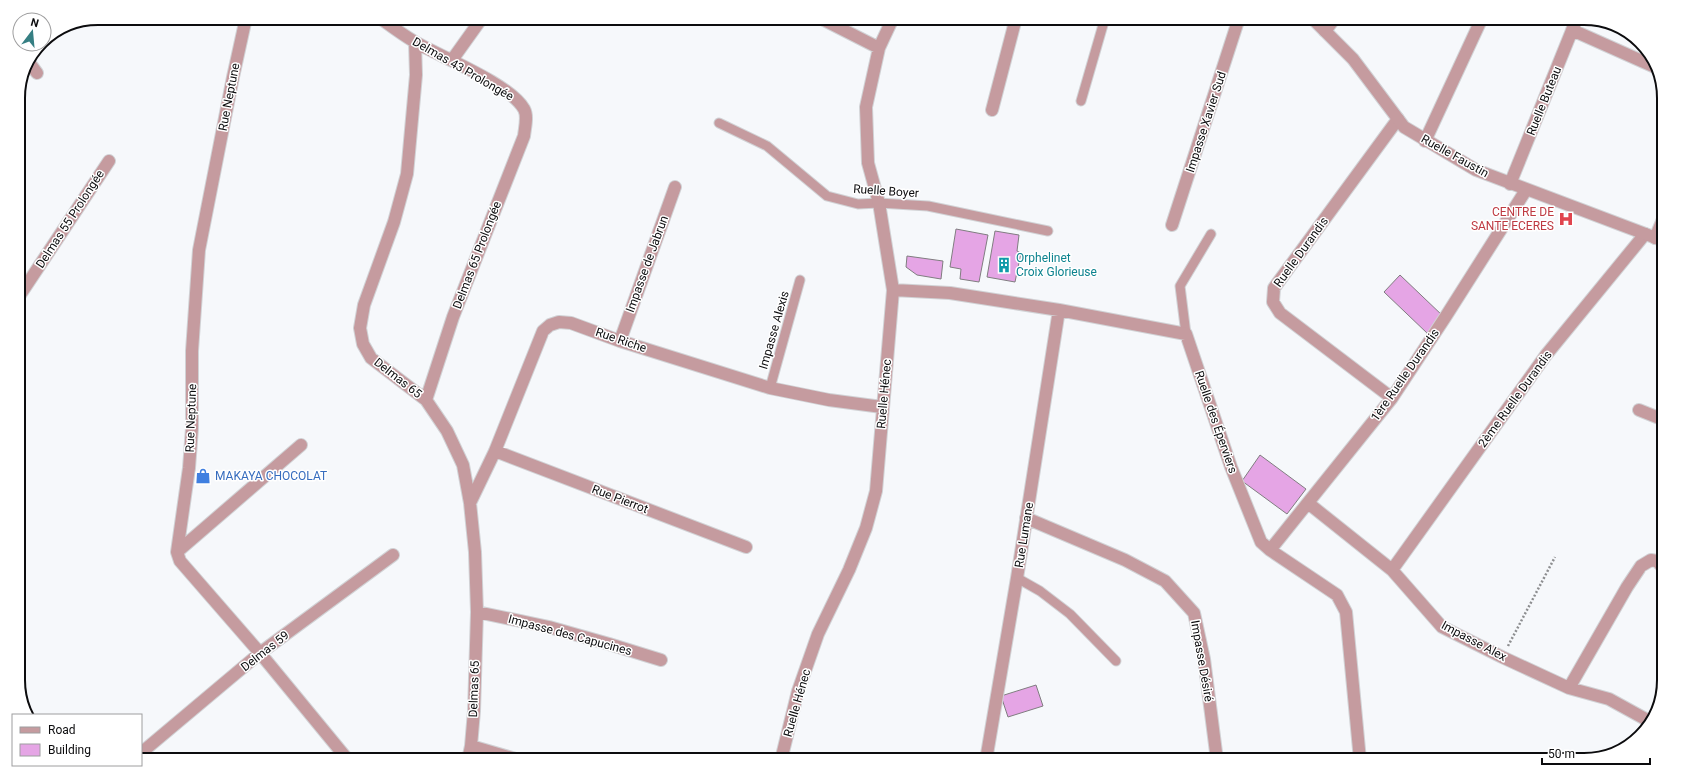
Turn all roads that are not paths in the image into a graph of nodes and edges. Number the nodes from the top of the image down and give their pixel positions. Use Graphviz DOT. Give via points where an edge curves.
graph roads {
  1 [pos="244,25"];
  2 [pos="390,25"];
  3 [pos="477,25"];
  4 [pos="834,25"];
  5 [pos="890,25"];
  6 [pos="1014,25"];
  7 [pos="1103,25"];
  8 [pos="1237,25"];
  9 [pos="1319,25"];
  10 [pos="1330,25"];
  11 [pos="1479,25"];
  12 [pos="1574,25"];
  13 [pos="1572,30"];
  14 [pos="1325,31"];
  15 [pos="415,42"];
  16 [pos="879,48"];
  17 [pos="452,60"];
  18 [pos="1648,64"];
  19 [pos="32,67"];
  20 [pos="37,73"];
  21 [pos="1081,101"];
  22 [pos="524,110"];
  23 [pos="992,110"];
  24 [pos="1398,119"];
  25 [pos="719,123"];
  26 [pos="1426,141"];
  27 [pos="109,161"];
  28 [pos="1510,184"];
  29 [pos="675,187"];
  30 [pos="1526,190"];
  31 [pos="879,203"];
  32 [pos="1172,225"];
  33 [pos="1048,231"];
  34 [pos="1211,234"];
  35 [pos="1655,238"];
  36 [pos="800,280"];
  37 [pos="25,287"];
  38 [pos="893,290"];
  39 [pos="1059,310"];
  40 [pos="1186,334"];
  41 [pos="620,341"];
  42 [pos="770,388"];
  43 [pos="1392,398"];
  44 [pos="426,400"];
  45 [pos="882,407"];
  46 [pos="1639,410"];
  47 [pos="1657,417"];
  48 [pos="301,446"];
  49 [pos="495,451"];
  50 [pos="470,503"];
  51 [pos="1308,503"];
  52 [pos="1026,518"];
  53 [pos="746,547"];
  54 [pos="1270,550"];
  55 [pos="177,552"];
  56 [pos="393,555"];
  57 [pos="1657,561"];
  58 [pos="1392,570"];
  59 [pos="1017,578"];
  60 [pos="477,612"];
  61 [pos="260,653"];
  62 [pos="661,660"];
  63 [pos="1116,661"];
  64 [pos="1569,688"];
  65 [pos="1646,719"];
  66 [pos="471,746"];
  67 [pos="142,752"];
  68 [pos="342,753"];
  69 [pos="470,753"];
  70 [pos="495,753"];
  71 [pos="783,753"];
  72 [pos="987,753"];
  73 [pos="1216,753"];
  74 [pos="1359,753"];
  1 -- 55 [label="street, Rue Neptune" via="199,250 192,351 192,428"];
  2 -- 15 [label="street, Delmas 43 Prolongée"];
  3 -- 17 [label="street"];
  4 -- 16 [label="street"];
  5 -- 16 [label="street, Ruelle Hénec"];
  6 -- 23 [label="street"];
  7 -- 21 [label="lane"];
  8 -- 32 [label="street, Impasse Xavier Sud"];
  9 -- 14 [label="street, Ruelle Faustin"];
  10 -- 14 [label="street"];
  11 -- 26 [label="street"];
  12 -- 13 [label="street, Ruelle Buteau"];
  13 -- 18 [label="street"];
  13 -- 28 [label="street, Ruelle Buteau"];
  14 -- 24 [label="street, Ruelle Faustin" via="1353,59"];
  15 -- 17 [label="street, Delmas 43 Prolongée"];
  15 -- 44 [label="street, Delmas 65" via="416,75 407,174 394,222 364,305 360,328 363,344 371,358"];
  16 -- 31 [label="street, Ruelle Hénec" via="866,107 868,163"];
  17 -- 22 [label="street, Delmas 43 Prolongée" via="509,93"];
  19 -- 20 [label="street"];
  22 -- 44 [label="street, Delmas 65 Prolongée" via="524,136 453,318"];
  24 -- 26 [label="street, Ruelle Faustin" via="1404,127"];
  24 -- 43 [label="street, Ruelle Durandis" via="1274,288 1273,302 1280,313"];
  25 -- 31 [label="lane, Ruelle Boyer" via="767,146 828,196 858,204"];
  26 -- 28 [label="street, Ruelle Faustin" via="1476,170"];
  27 -- 37 [label="street, Delmas 55 Prolongée"];
  28 -- 30 [label="street, Ruelle Faustin"];
  29 -- 41 [label="street, Impasse de Jabrun"];
  30 -- 35 [label="street, Ruelle Faustin"];
  30 -- 43 [label="street, 1ère Ruelle Durandis"];
  31 -- 33 [label="lane, Ruelle Boyer" via="928,206"];
  31 -- 38 [label="street, Ruelle Hénec"];
  34 -- 40 [label="lane" via="1180,286"];
  35 -- 58 [label="street, 2ème Ruelle Durandis" via="1546,355"];
  36 -- 42 [label="lane, Impasse Alexis"];
  38 -- 39 [label="street" via="950,293"];
  38 -- 45 [label="street, Ruelle Hénec"];
  39 -- 40 [label="street"];
  39 -- 52 [label="street, Rue Lumane"];
  40 -- 54 [label="street, Ruelle des Éperviers" via="1231,467 1261,542"];
  41 -- 42 [label="street, Rue Riche"];
  41 -- 49 [label="street, Rue Riche" via="571,323 559,322 550,325 544,331"];
  42 -- 45 [label="street, Rue Riche"];
  43 -- 51 [label="street, 1ère Ruelle Durandis"];
  44 -- 50 [label="street, Delmas 65" via="447,431 463,465"];
  45 -- 71 [label="street, Ruelle Hénec" via="876,491 866,528 818,634 798,691"];
  46 -- 47 [label="street"];
  48 -- 55 [label="street"];
  49 -- 50 [label="street, Rue Riche"];
  49 -- 53 [label="street, Rue Pierrot"];
  50 -- 60 [label="street, Delmas 65"];
  51 -- 54 [label="street, 1ère Ruelle Durandis"];
  51 -- 58 [label="street, Impasse Alex"];
  52 -- 59 [label="street, Rue Lumane"];
  52 -- 73 [label="street, Impasse Désiré" via="1125,560 1165,581 1194,613 1204,659"];
  54 -- 74 [label="street, Ruelle des Éperviers" via="1337,595 1346,612"];
  55 -- 61 [label="street" via="180,561"];
  56 -- 61 [label="street, Delmas 59"];
  57 -- 64 [label="street" via="1651,560 1641,566"];
  58 -- 64 [label="street, Impasse Alex" via="1442,627"];
  59 -- 63 [label="lane" via="1040,591 1070,614"];
  59 -- 72 [label="street, Rue Lumane"];
  60 -- 62 [label="street, Impasse des Capucines" via="549,627"];
  60 -- 66 [label="street, Delmas 65"];
  61 -- 67 [label="street, Delmas 59"];
  61 -- 68 [label="street"];
  64 -- 65 [label="street, Impasse Alex" via="1609,699"];
  66 -- 69 [label="street, Delmas 65"];
  66 -- 70 [label="street"];
}
